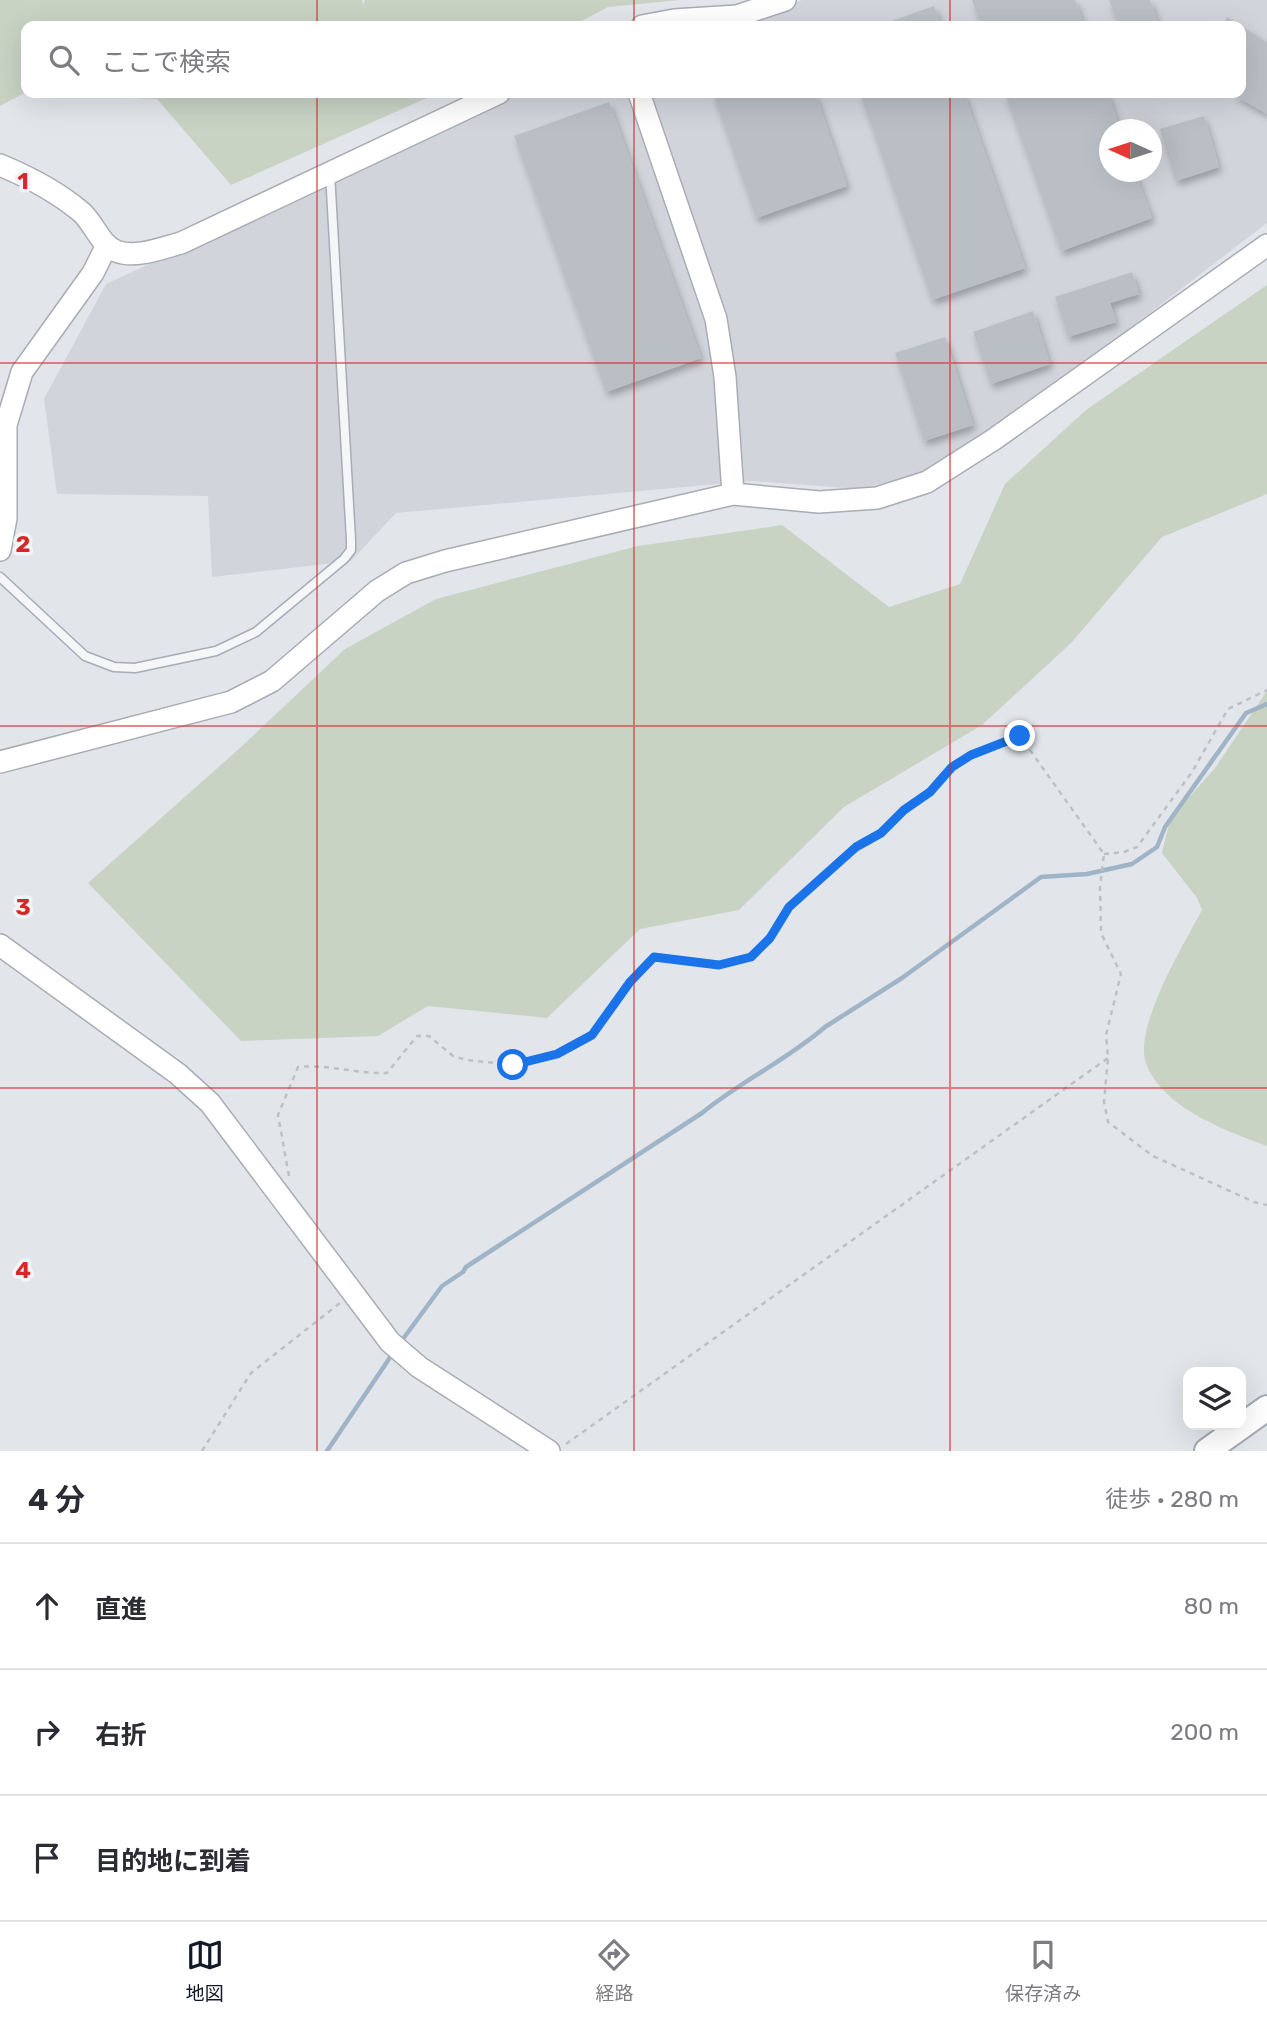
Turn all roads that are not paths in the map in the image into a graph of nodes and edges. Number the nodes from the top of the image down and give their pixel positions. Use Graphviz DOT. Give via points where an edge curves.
graph roads {
  1 [pos="785,0"];
  2 [pos="669,21"];
  3 [pos="488,98"];
  4 [pos="641,98"];
  5 [pos="0,165"];
  6 [pos="330,173"];
  7 [pos="107,245"];
  8 [pos="1267,245"];
  9 [pos="733,495"];
  10 [pos="0,550"];
  11 [pos="0,577"];
  12 [pos="0,762"];
  13 [pos="0,945"];
  14 [pos="1267,1408"];
  15 [pos="549,1451"];
  16 [pos="1207,1451"];
  1 -- 2 [label="street" via="737,16"];
  3 -- 6 [label="street"];
  4 -- 9 [label="street" via="716,319"];
  5 -- 7 [label="street" via="35,180 83,212"];
  6 -- 7 [label="street" via="181,243 136,254 117,252"];
  6 -- 11 [label="lane" via="351,540 344,559 256,632 216,651 135,668 114,667 85,656"];
  7 -- 10 [label="street" via="93,273 22,372 6,425 6,518"];
  8 -- 9 [label="street" via="927,482 877,498 830,501"];
  9 -- 12 [label="street" via="406,573 272,681 230,702"];
  13 -- 15 [label="street" via="178,1074 210,1103 390,1342 419,1367"];
  14 -- 16 [label="main road"];
}
